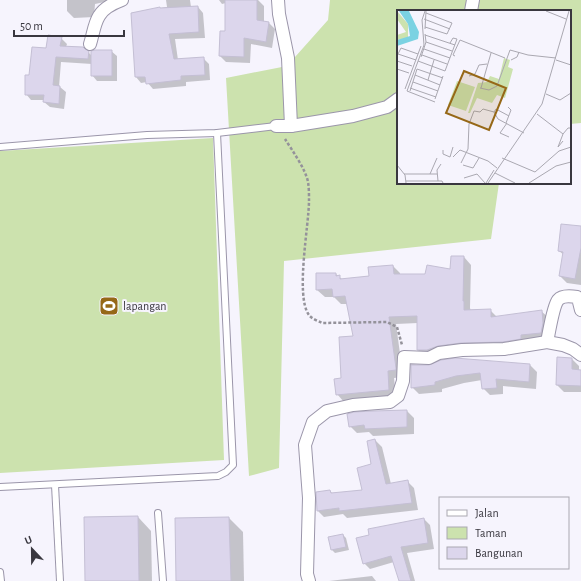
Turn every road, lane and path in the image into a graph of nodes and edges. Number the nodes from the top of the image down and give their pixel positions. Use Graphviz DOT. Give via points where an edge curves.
graph roads {
  1 [pos="122,0"];
  2 [pos="278,0"];
  3 [pos="473,0"];
  4 [pos="471,10"];
  5 [pos="90,44"];
  6 [pos="397,100"];
  7 [pos="276,126"];
  8 [pos="291,126"];
  9 [pos="217,133"];
  10 [pos="0,147"];
  11 [pos="581,310"];
  12 [pos="547,342"];
  13 [pos="581,355"];
  14 [pos="404,357"];
  15 [pos="54,485"];
  16 [pos="0,487"];
  17 [pos="158,513"];
  18 [pos="0,572"];
  19 [pos="1,581"];
  20 [pos="60,581"];
  21 [pos="163,581"];
  22 [pos="309,581"];
  1 -- 5 [label="street" via="98,17"];
  2 -- 8 [label="street" via="288,58"];
  3 -- 4 [label="street"];
  6 -- 8 [label="street" via="387,107 353,116"];
  7 -- 8 [label="street"];
  7 -- 9 [label="lane"];
  7 -- 14 [label="path" via="300,162 308,180 309,201 303,279 305,305 309,315 322,323 387,322 397,327"];
  9 -- 10 [label="lane" via="147,135"];
  9 -- 15 [label="lane" via="233,465 218,476"];
  11 -- 12 [label="street" via="577,297 560,298 554,310"];
  12 -- 13 [label="street" via="563,345"];
  12 -- 14 [label="street" via="504,349 439,353 429,358"];
  14 -- 22 [label="street" via="403,381 398,396 390,402 327,410 313,422 305,445 309,498"];
  15 -- 16 [label="lane"];
  15 -- 20 [label="lane"];
  17 -- 21 [label="lane"];
  18 -- 19 [label="lane"];
}
